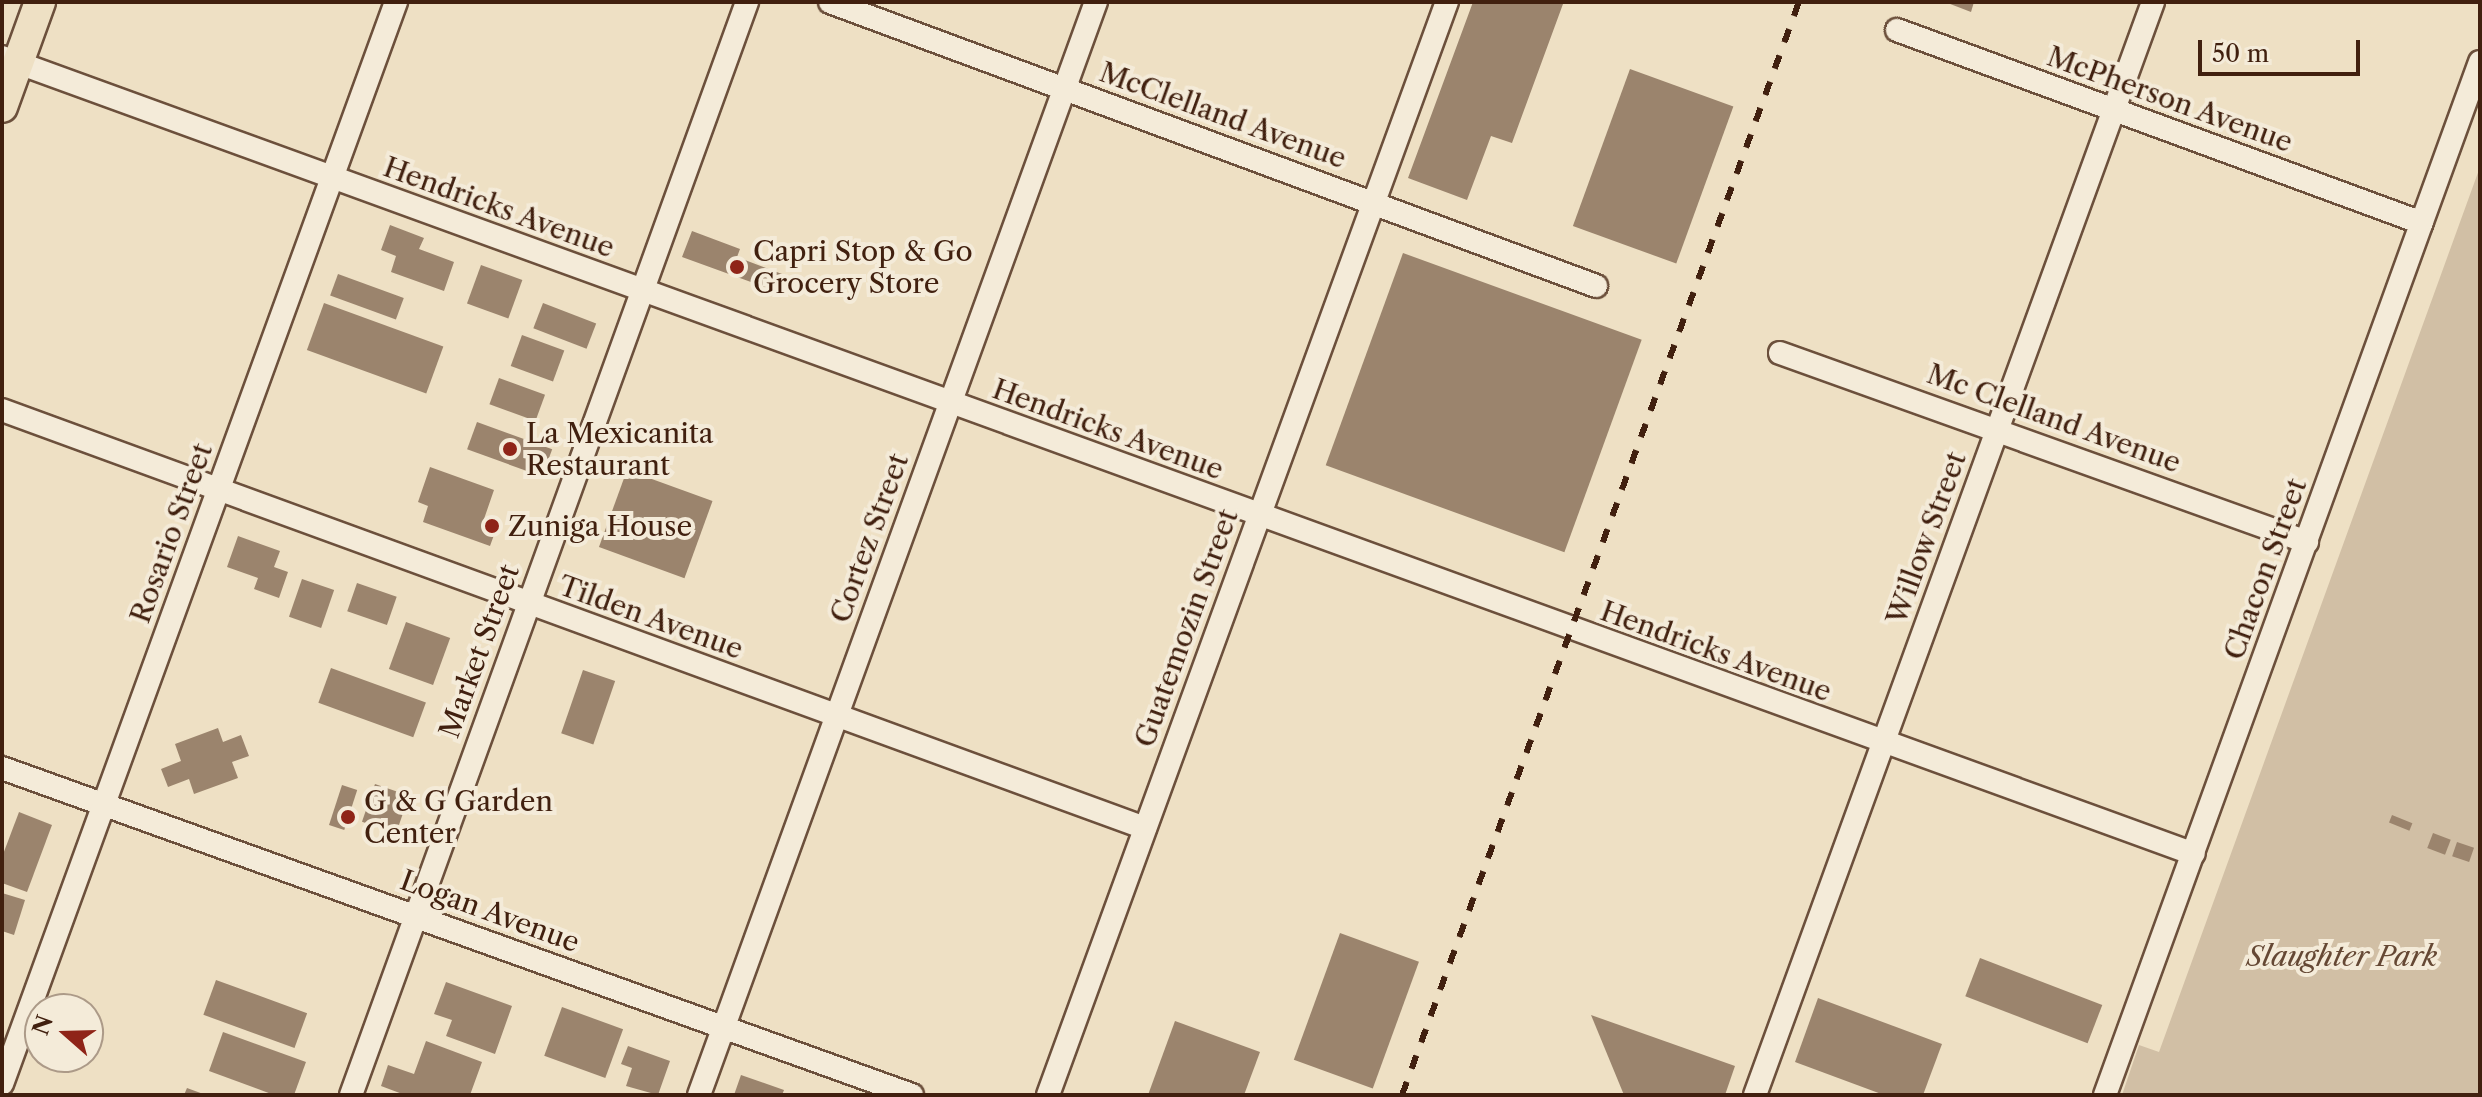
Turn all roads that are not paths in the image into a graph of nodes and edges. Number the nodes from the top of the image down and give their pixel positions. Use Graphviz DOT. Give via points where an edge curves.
graph roads {
  1 [pos="40,2"];
  2 [pos="396,2"];
  3 [pos="747,2"];
  4 [pos="830,2"];
  5 [pos="1096,2"];
  6 [pos="1447,2"];
  7 [pos="2153,2"];
  8 [pos="1897,30"];
  9 [pos="10,60"];
  10 [pos="2480,62"];
  11 [pos="1064,88"];
  12 [pos="2,107"];
  13 [pos="2114,111"];
  14 [pos="332,178"];
  15 [pos="1374,202"];
  16 [pos="2422,223"];
  17 [pos="1596,286"];
  18 [pos="641,291"];
  19 [pos="1780,353"];
  20 [pos="951,403"];
  21 [pos="2,410"];
  22 [pos="1998,429"];
  23 [pos="218,490"];
  24 [pos="1259,517"];
  25 [pos="2307,542"];
  26 [pos="528,604"];
  27 [pos="836,716"];
  28 [pos="1883,745"];
  29 [pos="2,768"];
  30 [pos="104,806"];
  31 [pos="1145,828"];
  32 [pos="2194,854"];
  33 [pos="416,916"];
  34 [pos="723,1029"];
  35 [pos="2,1084"];
  36 [pos="351,1095"];
  37 [pos="699,1095"];
  38 [pos="912,1095"];
  39 [pos="1048,1095"];
  40 [pos="1755,1095"];
  41 [pos="2105,1095"];
  1 -- 9 [label="main road"];
  2 -- 14 [label="street, Rosario Street"];
  3 -- 18 [label="street, Market Street"];
  4 -- 11 [label="street, McClelland Avenue"];
  5 -- 11 [label="street, Cortez Street"];
  6 -- 15 [label="street, Guatemozin Street"];
  7 -- 13 [label="street, Willow Street"];
  8 -- 13 [label="street, McPherson Avenue"];
  9 -- 12 [label="main road"];
  9 -- 14 [label="street, Hendricks Avenue"];
  10 -- 16 [label="street, Chacon Street"];
  11 -- 15 [label="street, McClelland Avenue"];
  11 -- 20 [label="street, Cortez Street"];
  13 -- 16 [label="street, McPherson Avenue"];
  13 -- 22 [label="street, Willow Street"];
  14 -- 18 [label="street, Hendricks Avenue"];
  14 -- 23 [label="street, Rosario Street"];
  15 -- 17 [label="street, McClelland Avenue"];
  15 -- 24 [label="street, Guatemozin Street"];
  16 -- 25 [label="street, Chacon Street"];
  18 -- 20 [label="street, Hendricks Avenue"];
  18 -- 26 [label="street, Market Street"];
  19 -- 22 [label="street, Mc Clelland Avenue"];
  20 -- 24 [label="street, Hendricks Avenue"];
  20 -- 27 [label="street, Cortez Street"];
  21 -- 23 [label="street, Tilden Avenue"];
  22 -- 25 [label="street, Mc Clelland Avenue"];
  22 -- 28 [label="street, Willow Street"];
  23 -- 26 [label="street, Tilden Avenue"];
  23 -- 30 [label="street, Rosario Street"];
  24 -- 28 [label="street, Hendricks Avenue"];
  24 -- 31 [label="street, Guatemozin Street"];
  25 -- 32 [label="street, Chacon Street"];
  26 -- 27 [label="street, Tilden Avenue"];
  26 -- 33 [label="street, Market Street"];
  27 -- 31 [label="street, Tilden Avenue"];
  27 -- 34 [label="street, Cortez Street"];
  28 -- 32 [label="street, Hendricks Avenue"];
  28 -- 40 [label="street, Willow Street"];
  29 -- 30 [label="street, Logan Avenue"];
  30 -- 33 [label="street, Logan Avenue"];
  30 -- 35 [label="street, Rosario Street"];
  31 -- 39 [label="street, Guatemozin Street"];
  32 -- 41 [label="street, Chacon Street"];
  33 -- 34 [label="street, Logan Avenue"];
  33 -- 36 [label="street, Market Street"];
  34 -- 37 [label="street, Cortez Street"];
  34 -- 38 [label="street, Logan Avenue"];
}
